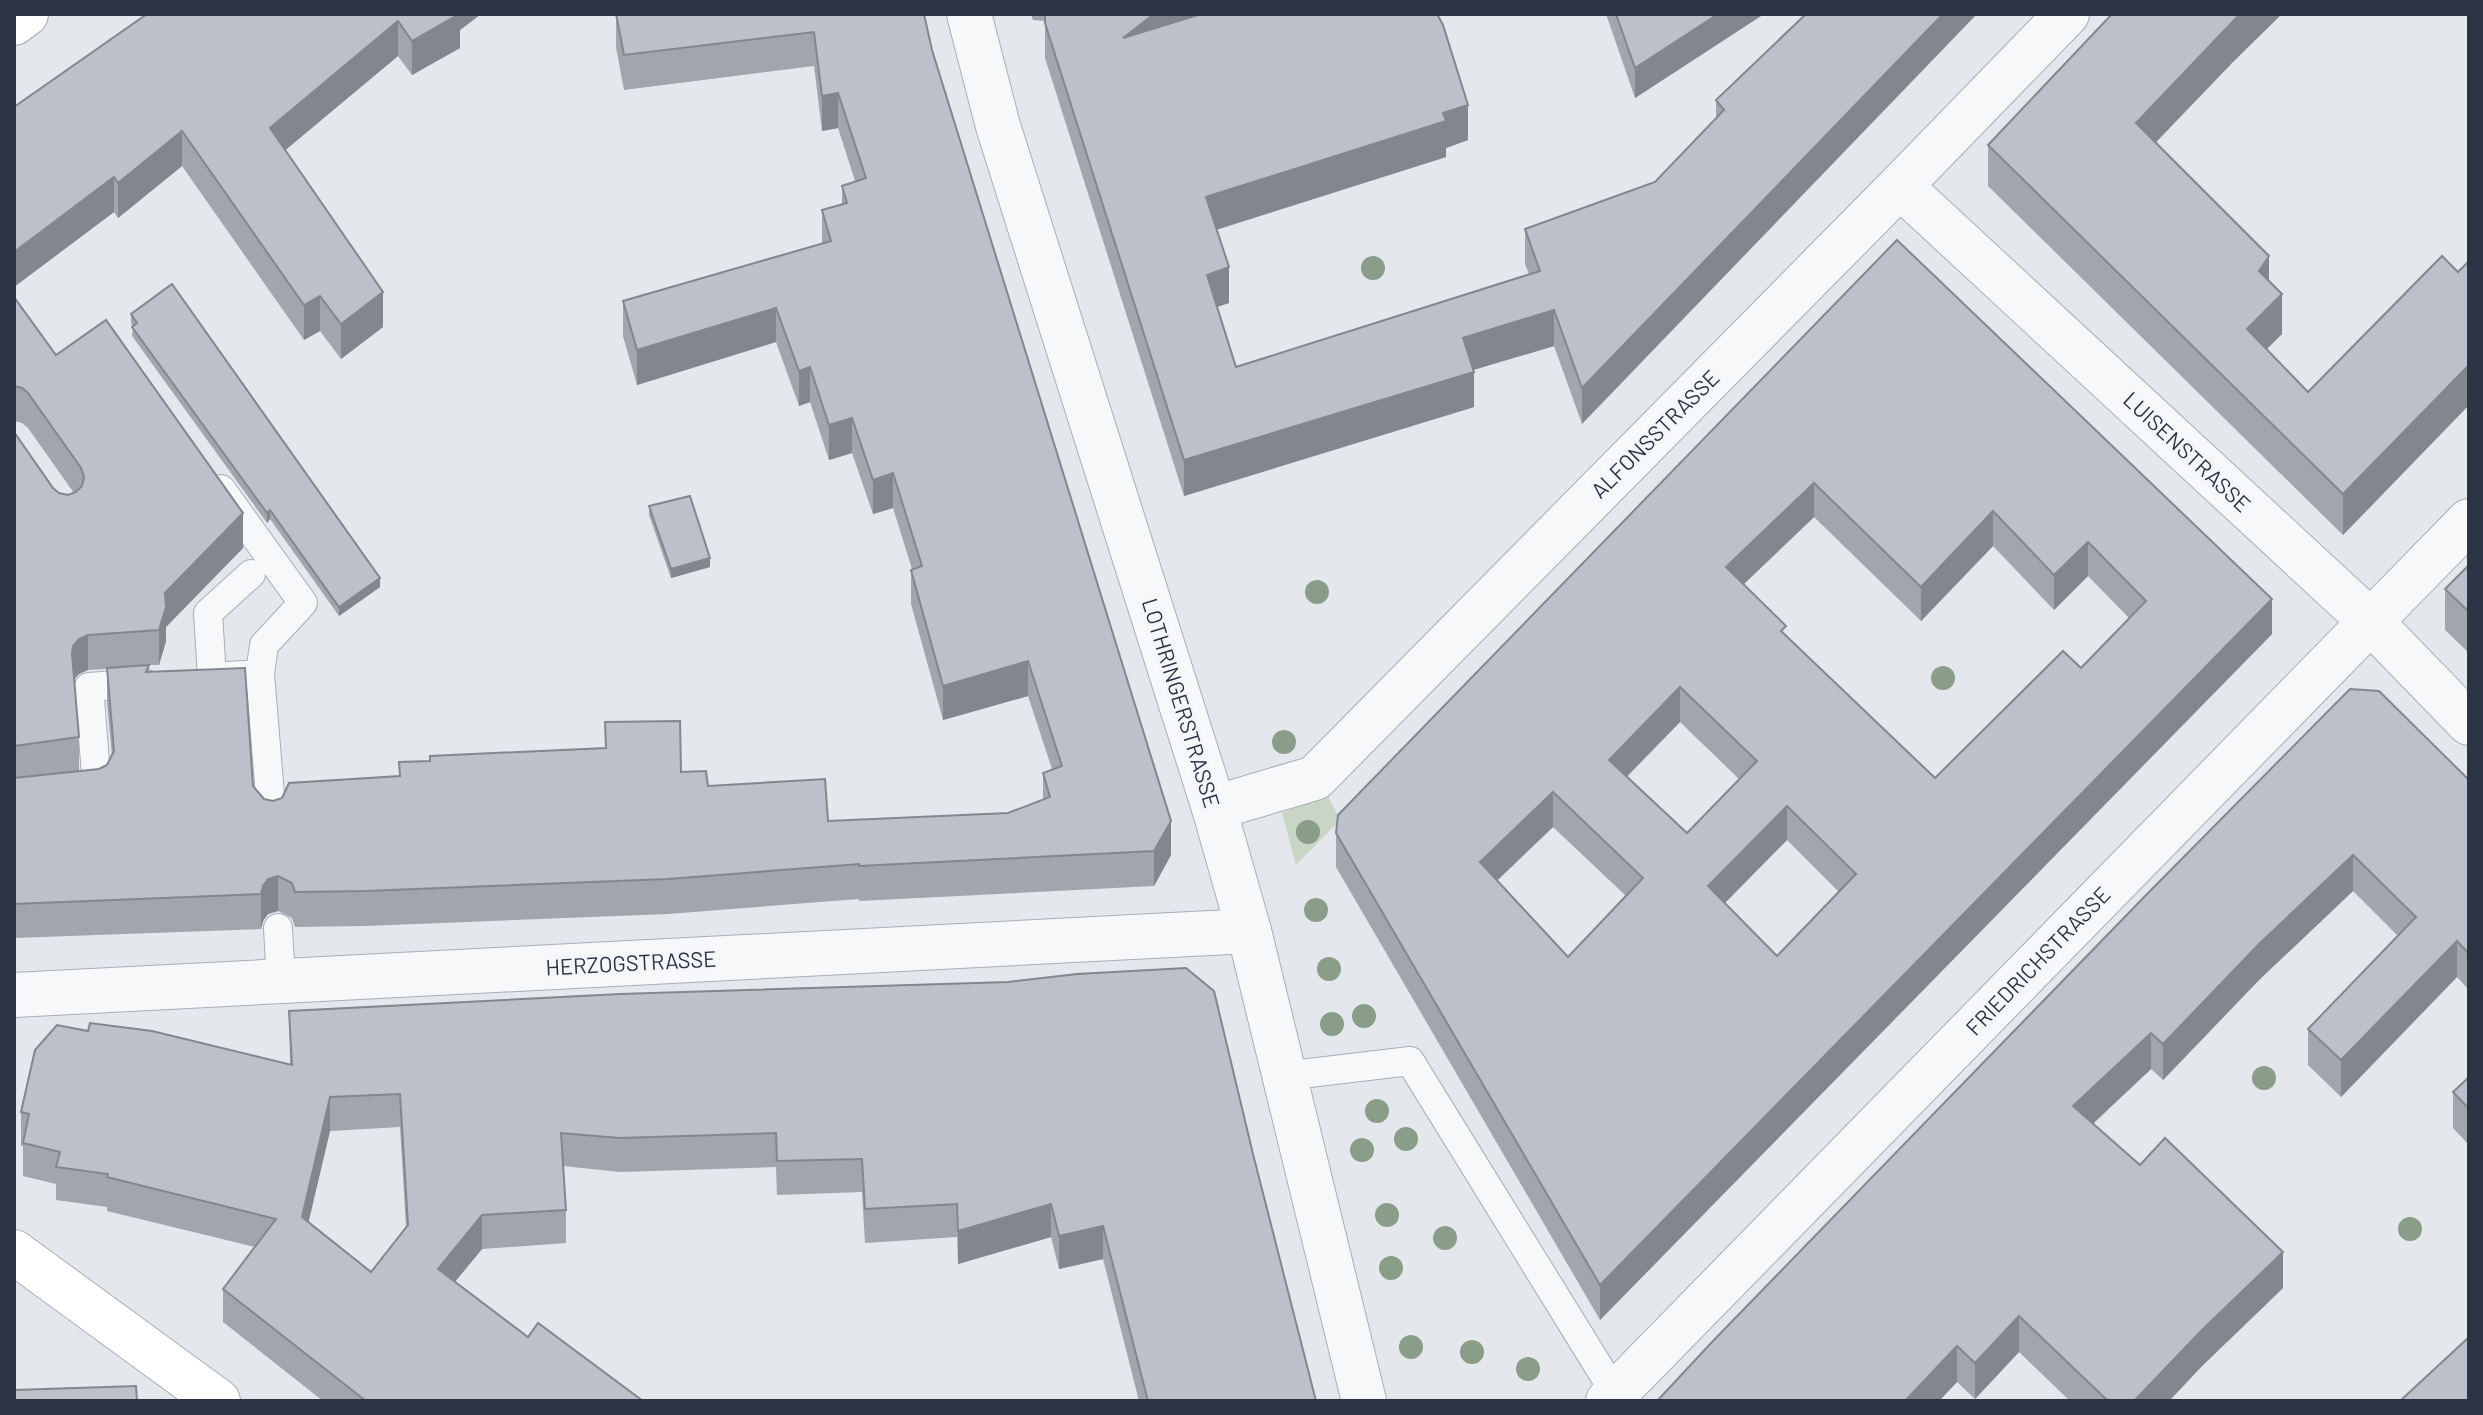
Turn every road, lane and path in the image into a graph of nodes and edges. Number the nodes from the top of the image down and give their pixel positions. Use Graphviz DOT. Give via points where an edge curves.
graph roads {
  1 [pos="26,14"];
  2 [pos="969,14"];
  3 [pos="2067,14"];
  4 [pos="14,23"];
  5 [pos="1900,186"];
  6 [pos="203,464"];
  7 [pos="2469,521"];
  8 [pos="251,574"];
  9 [pos="2370,621"];
  10 [pos="260,674"];
  11 [pos="212,677"];
  12 [pos="2469,723"];
  13 [pos="14,796"];
  14 [pos="1214,808"];
  15 [pos="272,819"];
  16 [pos="278,928"];
  17 [pos="1249,931"];
  18 [pos="281,982"];
  19 [pos="14,995"];
  20 [pos="1284,1076"];
  21 [pos="14,1252"];
  22 [pos="1611,1397"];
  23 [pos="218,1401"];
  24 [pos="1364,1401"];
  1 -- 4 [label="street"];
  2 -- 14 [label="street, LOTHRINGERSTRASSE" via="998,126"];
  3 -- 5 [label="street, ALFONSSTRASSE"];
  5 -- 9 [label="street, LUISENSTRASSE"];
  5 -- 14 [label="street, ALFONSSTRASSE" via="1315,778"];
  6 -- 10 [label="lane" via="303,603 264,645"];
  7 -- 9 [label="street, FRIEDRICHSTRASSE"];
  8 -- 11 [label="lane" via="208,613"];
  9 -- 12 [label="street, LUISENSTRASSE"];
  9 -- 22 [label="street, FRIEDRICHSTRASSE"];
  10 -- 11 [label="lane"];
  10 -- 15 [label="lane"];
  11 -- 13 [label="lane" via="89,687 97,787"];
  14 -- 17 [label="street, LOTHRINGERSTRASSE"];
  16 -- 18 [label="lane"];
  17 -- 18 [label="street, HERZOGSTRASSE"];
  17 -- 20 [label="street, LOTHRINGERSTRASSE"];
  18 -- 19 [label="street, HERZOGSTRASSE"];
  20 -- 22 [label="lane" via="1410,1061"];
  20 -- 24 [label="street, LOTHRINGERSTRASSE"];
  21 -- 23 [label="street"];
}
